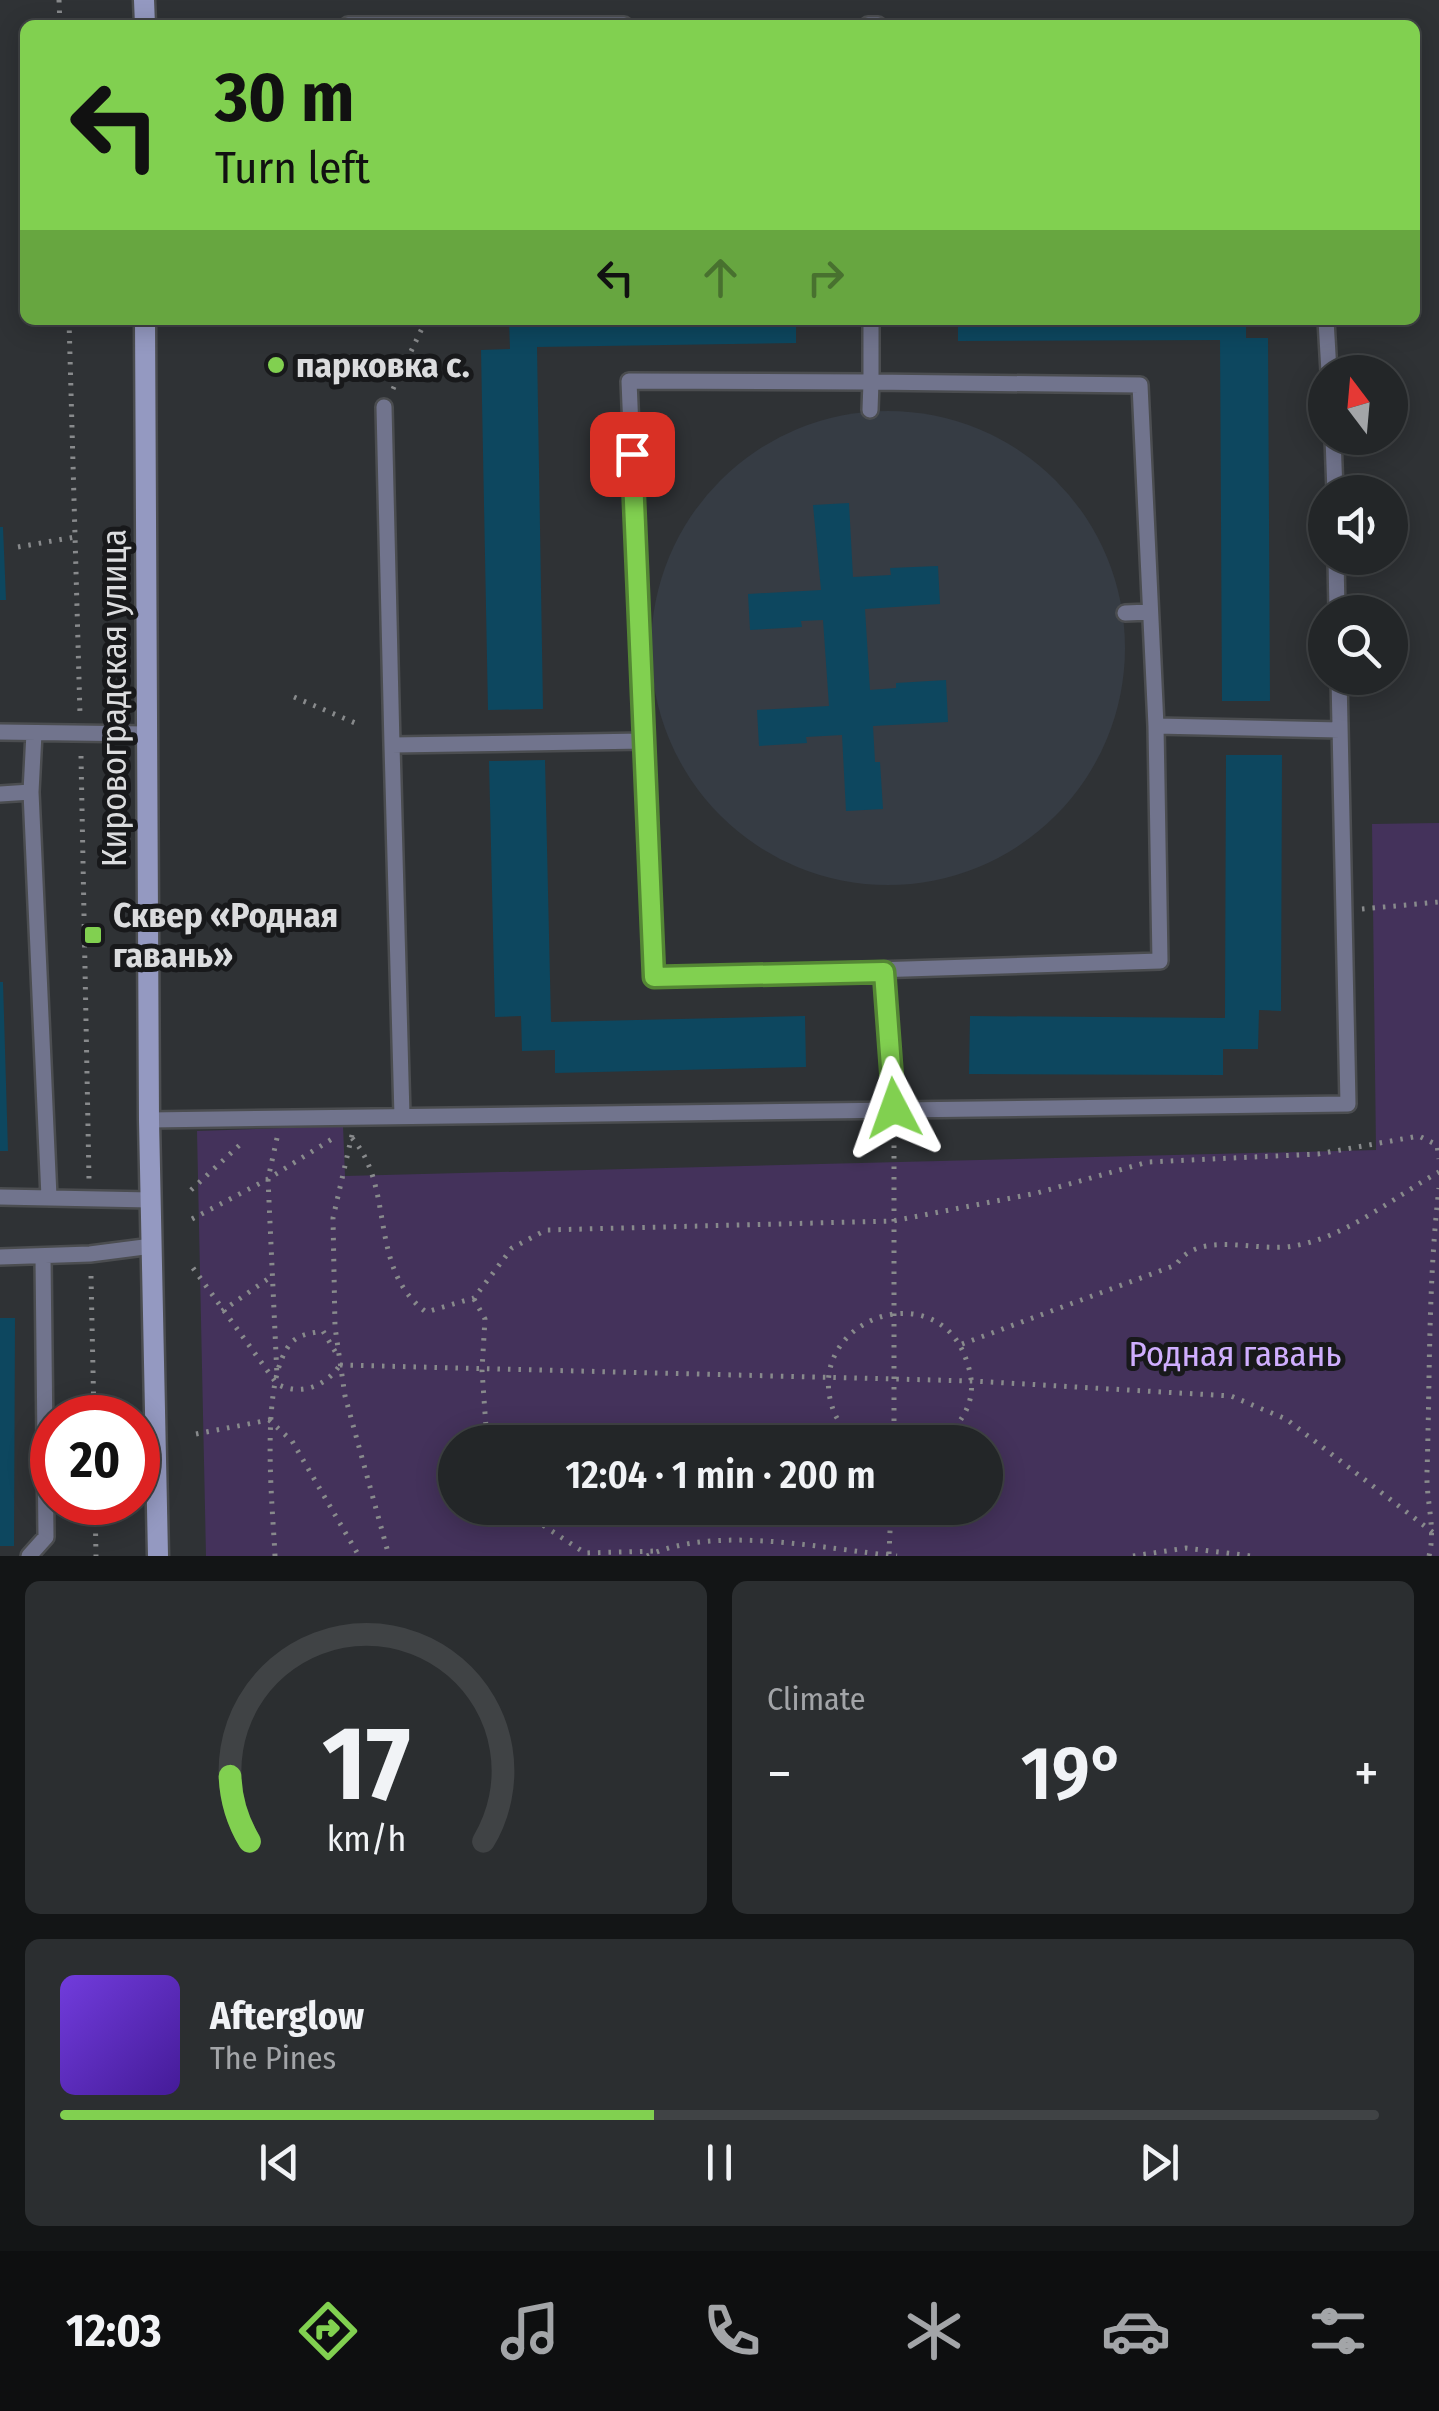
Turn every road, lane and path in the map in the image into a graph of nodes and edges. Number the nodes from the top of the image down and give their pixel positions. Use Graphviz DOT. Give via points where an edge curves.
graph roads {
  1 [pos="68,325"];
  2 [pos="145,325"];
  3 [pos="424,325"];
  4 [pos="871,325"];
  5 [pos="1326,325"];
  6 [pos="1328,355"];
  7 [pos="871,382"];
  8 [pos="384,407"];
  9 [pos="870,410"];
  10 [pos="75,537"];
  11 [pos="18,548"];
  12 [pos="1150,612"];
  13 [pos="1126,613"];
  14 [pos="1339,695"];
  15 [pos="294,697"];
  16 [pos="360,724"];
  17 [pos="1156,726"];
  18 [pos="1340,730"];
  19 [pos="0,732"];
  20 [pos="34,733"];
  21 [pos="146,734"];
  22 [pos="81,736"];
  23 [pos="644,741"];
  24 [pos="392,745"];
  25 [pos="31,792"];
  26 [pos="0,794"];
  27 [pos="1439,902"];
  28 [pos="1344,910"];
  29 [pos="884,972"];
  30 [pos="894,1108"];
  31 [pos="402,1116"];
  32 [pos="368,1117"];
  33 [pos="273,1119"];
  34 [pos="149,1120"];
  35 [pos="350,1128"];
  36 [pos="894,1130"];
  37 [pos="352,1138"];
  38 [pos="1439,1158"];
  39 [pos="1439,1172"];
  40 [pos="268,1179"];
  41 [pos="1439,1188"];
  42 [pos="192,1190"];
  43 [pos="49,1196"];
  44 [pos="0,1197"];
  45 [pos="89,1198"];
  46 [pos="151,1200"];
  47 [pos="192,1218"];
  48 [pos="893,1221"];
  49 [pos="1436,1230"];
  50 [pos="152,1246"];
  51 [pos="90,1254"];
  52 [pos="43,1256"];
  53 [pos="0,1257"];
  54 [pos="193,1268"];
  55 [pos="272,1276"];
  56 [pos="474,1298"];
  57 [pos="222,1311"];
  58 [pos="894,1312"];
  59 [pos="962,1344"];
  60 [pos="340,1365"];
  61 [pos="482,1370"];
  62 [pos="828,1377"];
  63 [pos="894,1379"];
  64 [pos="974,1381"];
  65 [pos="277,1384"];
  66 [pos="93,1395"];
  67 [pos="269,1420"];
  68 [pos="485,1425"];
  69 [pos="843,1425"];
  70 [pos="894,1425"];
  71 [pos="959,1425"];
  72 [pos="196,1434"];
  73 [pos="95,1525"];
  74 [pos="543,1525"];
  75 [pos="890,1525"];
  76 [pos="1436,1536"];
  77 [pos="659,1550"];
  78 [pos="29,1556"];
  79 [pos="96,1556"];
  80 [pos="158,1556"];
  81 [pos="275,1556"];
  82 [pos="359,1556"];
  83 [pos="389,1556"];
  84 [pos="648,1556"];
  85 [pos="889,1556"];
  86 [pos="897,1556"];
  87 [pos="1134,1556"];
  88 [pos="1251,1556"];
  89 [pos="1429,1556"];
  1 -- 10 [label="path"];
  2 -- 21 [label="street, Кировоградская улица"];
  3 -- 8 [label="path"];
  4 -- 7 [label="lane"];
  5 -- 6 [label="lane"];
  7 -- 9 [label="lane"];
  7 -- 12 [label="lane" via="1140,385"];
  7 -- 23 [label="lane" via="629,382"];
  8 -- 24 [label="lane"];
  10 -- 11 [label="path"];
  10 -- 22 [label="path"];
  12 -- 13 [label="lane"];
  12 -- 17 [label="lane"];
  14 -- 18 [label="lane"];
  15 -- 16 [label="path"];
  17 -- 18 [label="lane"];
  17 -- 29 [label="lane" via="1160,960"];
  18 -- 28 [label="lane"];
  19 -- 20 [label="lane"];
  20 -- 22 [label="lane"];
  20 -- 25 [label="lane"];
  21 -- 22 [label="lane"];
  21 -- 34 [label="street, Кировоградская улица"];
  22 -- 45 [label="path"];
  23 -- 24 [label="lane"];
  23 -- 29 [label="lane" via="654,977"];
  24 -- 31 [label="lane"];
  25 -- 26 [label="lane"];
  25 -- 43 [label="lane"];
  27 -- 28 [label="path"];
  28 -- 30 [label="lane" via="1348,1104"];
  29 -- 30 [label="lane"];
  30 -- 31 [label="lane"];
  31 -- 32 [label="lane"];
  32 -- 33 [label="lane"];
  32 -- 35 [label="path"];
  33 -- 34 [label="lane"];
  33 -- 40 [label="path"];
  33 -- 42 [label="path"];
  34 -- 46 [label="street, Кировоградская улица"];
  35 -- 37 [label="path"];
  35 -- 40 [label="path"];
  36 -- 48 [label="path"];
  37 -- 56 [label="path" via="365,1153 406,1297 426,1312"];
  37 -- 60 [label="path" via="333,1218"];
  38 -- 48 [label="path" via="1436,1145 1419,1136 1318,1154 1148,1162 1037,1193"];
  39 -- 59 [label="path" via="1336,1232 1294,1246 1205,1245 1185,1252 1176,1265"];
  40 -- 47 [label="path"];
  40 -- 55 [label="path"];
  41 -- 49 [label="path"];
  43 -- 44 [label="lane"];
  43 -- 45 [label="lane"];
  45 -- 46 [label="lane"];
  46 -- 50 [label="street, Кировоградская улица"];
  48 -- 56 [label="path" via="546,1230 512,1248"];
  48 -- 58 [label="path"];
  49 -- 76 [label="path" via="1427,1480"];
  50 -- 51 [label="lane"];
  50 -- 80 [label="street, Кировоградская улица"];
  51 -- 52 [label="lane"];
  51 -- 66 [label="path"];
  52 -- 53 [label="lane"];
  52 -- 78 [label="lane" via="46,1537"];
  54 -- 57 [label="path"];
  55 -- 57 [label="path"];
  55 -- 65 [label="path"];
  56 -- 61 [label="path" via="485,1319"];
  57 -- 65 [label="path"];
  58 -- 59 [label="path" via="933,1319"];
  58 -- 62 [label="path" via="863,1322 839,1346"];
  58 -- 63 [label="path"];
  59 -- 64 [label="path"];
  60 -- 61 [label="path"];
  60 -- 65 [label="path" via="306,1391"];
  60 -- 65 [label="path" via="322,1332 305,1334 283,1356"];
  60 -- 83 [label="path"];
  61 -- 62 [label="path"];
  61 -- 68 [label="path"];
  62 -- 63 [label="path"];
  62 -- 69 [label="path" via="834,1414"];
  63 -- 64 [label="path"];
  63 -- 70 [label="path"];
  64 -- 71 [label="path"];
  64 -- 76 [label="path" via="1231,1396 1286,1419"];
  65 -- 67 [label="path"];
  67 -- 72 [label="path"];
  67 -- 81 [label="path"];
  67 -- 82 [label="path" via="292,1441"];
  73 -- 79 [label="path"];
  74 -- 77 [label="path" via="584,1553"];
  75 -- 85 [label="path"];
  76 -- 89 [label="path"];
  77 -- 84 [label="path"];
  77 -- 85 [label="path" via="696,1541 741,1542"];
  85 -- 86 [label="path"];
  87 -- 88 [label="path" via="1186,1548"];
}
